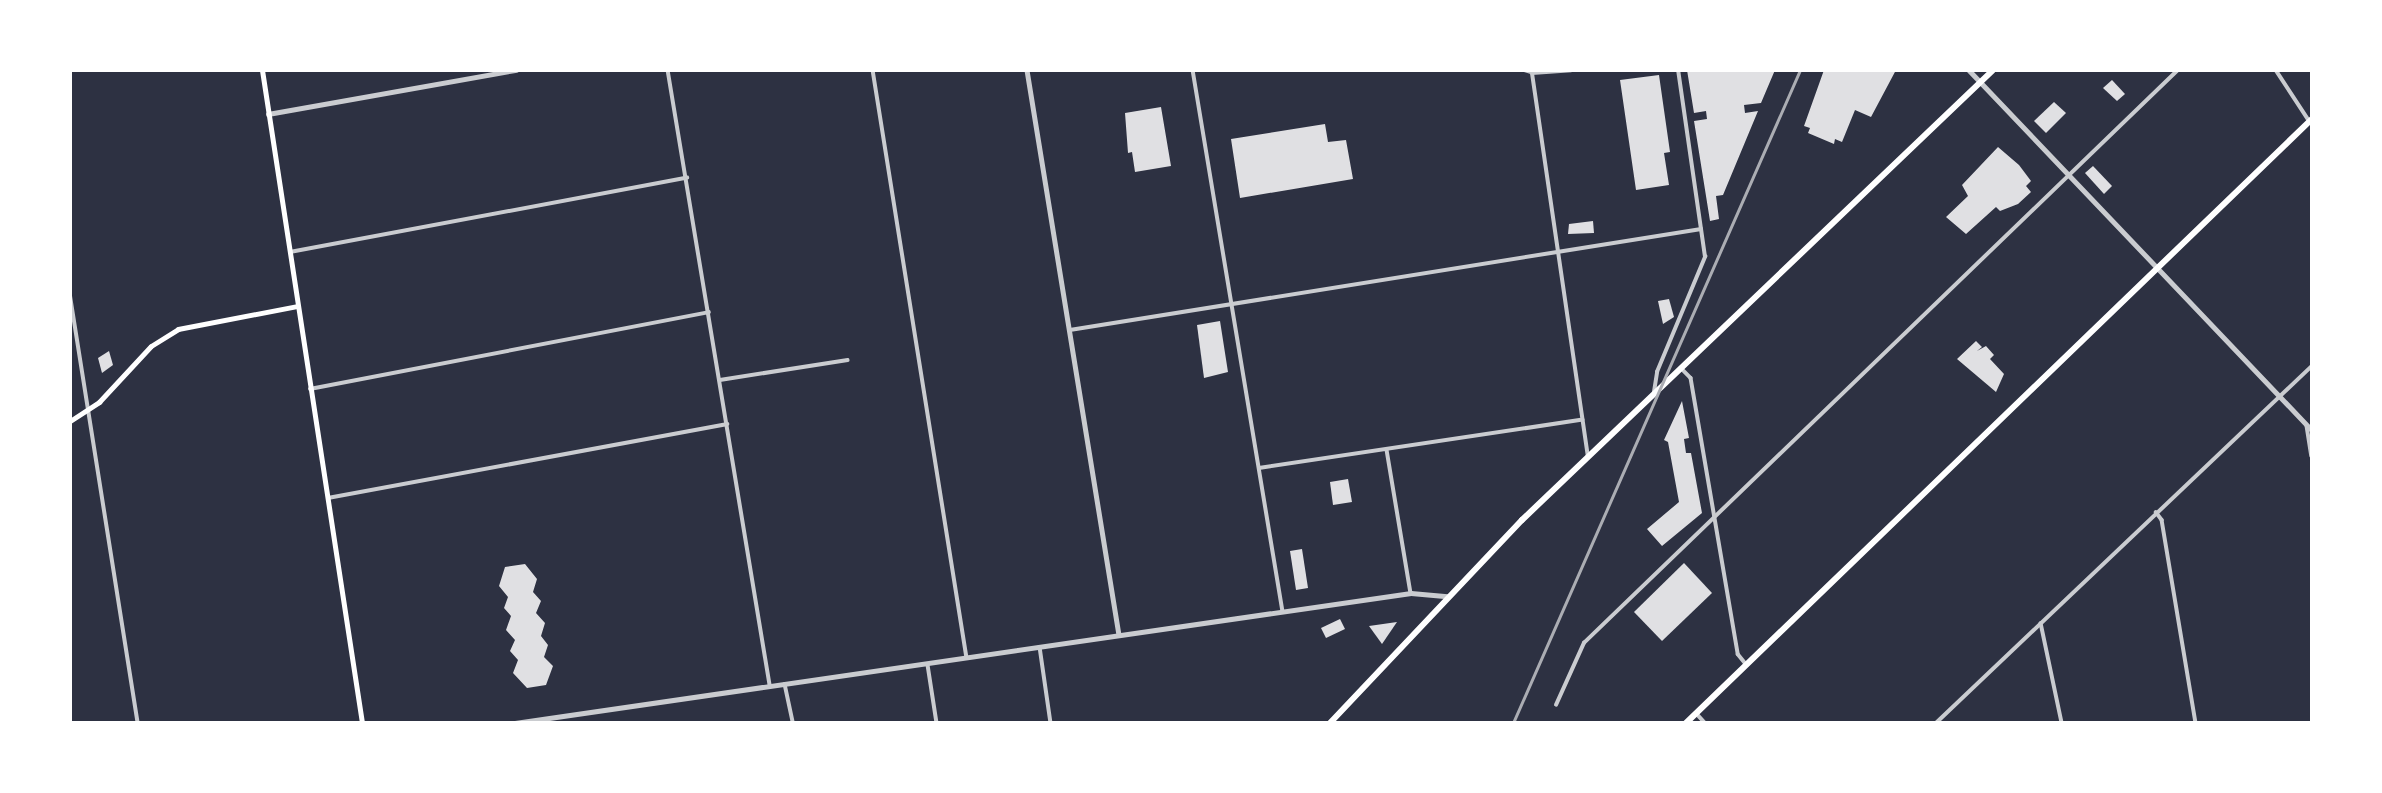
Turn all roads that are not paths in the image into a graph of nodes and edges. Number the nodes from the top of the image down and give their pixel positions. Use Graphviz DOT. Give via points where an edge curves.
graph roads {
  1 [pos="262,70"];
  2 [pos="516,70"];
  3 [pos="668,70"];
  4 [pos="873,70"];
  5 [pos="1027,70"];
  6 [pos="1193,70"];
  7 [pos="1571,70"];
  8 [pos="1678,70"];
  9 [pos="1969,70"];
  10 [pos="1993,70"];
  11 [pos="2178,70"];
  12 [pos="2276,70"];
  13 [pos="1524,71"];
  14 [pos="1532,71"];
  15 [pos="1981,82"];
  16 [pos="268,114"];
  17 [pos="2311,121"];
  18 [pos="2071,176"];
  19 [pos="687,178"];
  20 [pos="1701,229"];
  21 [pos="289,252"];
  22 [pos="1559,252"];
  23 [pos="2158,267"];
  24 [pos="70,293"];
  25 [pos="1232,304"];
  26 [pos="297,306"];
  27 [pos="709,312"];
  28 [pos="1070,330"];
  29 [pos="846,360"];
  30 [pos="2312,366"];
  31 [pos="1682,370"];
  32 [pos="720,380"];
  33 [pos="310,389"];
  34 [pos="1654,395"];
  35 [pos="2281,396"];
  36 [pos="89,408"];
  37 [pos="1583,420"];
  38 [pos="70,421"];
  39 [pos="727,424"];
  40 [pos="2307,424"];
  41 [pos="2312,430"];
  42 [pos="1387,449"];
  43 [pos="1588,456"];
  44 [pos="2312,456"];
  45 [pos="1259,468"];
  46 [pos="328,498"];
  47 [pos="2156,512"];
  48 [pos="1716,514"];
  49 [pos="1411,593"];
  50 [pos="1447,596"];
  51 [pos="1283,612"];
  52 [pos="2041,623"];
  53 [pos="1119,635"];
  54 [pos="1040,647"];
  55 [pos="967,658"];
  56 [pos="1746,664"];
  57 [pos="928,665"];
  58 [pos="785,684"];
  59 [pos="770,685"];
  60 [pos="1556,705"];
  61 [pos="1697,714"];
  62 [pos="138,723"];
  63 [pos="362,723"];
  64 [pos="515,723"];
  65 [pos="793,723"];
  66 [pos="937,723"];
  67 [pos="1051,723"];
  68 [pos="1330,723"];
  69 [pos="1686,723"];
  70 [pos="1705,723"];
  71 [pos="1936,723"];
  72 [pos="2062,723"];
  73 [pos="2196,723"];
  1 -- 16 [label="main road"];
  2 -- 16 [label="street"];
  3 -- 19 [label="street"];
  4 -- 55 [label="street"];
  5 -- 28 [label="street"];
  6 -- 25 [label="street"];
  7 -- 14 [label="street"];
  8 -- 20 [label="street"];
  9 -- 15 [label="street"];
  10 -- 15 [label="main road"];
  11 -- 18 [label="street"];
  12 -- 17 [label="street"];
  13 -- 14 [label="lane"];
  14 -- 22 [label="street"];
  15 -- 18 [label="street"];
  15 -- 31 [label="main road"];
  16 -- 21 [label="main road"];
  17 -- 23 [label="main road"];
  18 -- 23 [label="street"];
  18 -- 48 [label="street"];
  19 -- 21 [label="street"];
  19 -- 27 [label="street"];
  20 -- 22 [label="street"];
  20 -- 34 [label="street" via="1703,265 1657,372"];
  21 -- 26 [label="main road"];
  22 -- 25 [label="street"];
  22 -- 37 [label="street"];
  23 -- 35 [label="street"];
  23 -- 56 [label="main road"];
  24 -- 36 [label="street"];
  25 -- 28 [label="street"];
  25 -- 45 [label="street"];
  26 -- 33 [label="main road"];
  26 -- 36 [label="main road" via="178,329 151,346 114,388"];
  27 -- 32 [label="street"];
  27 -- 33 [label="street"];
  28 -- 53 [label="street"];
  29 -- 32 [label="street"];
  30 -- 35 [label="street"];
  31 -- 34 [label="main road"];
  31 -- 48 [label="street" via="1691,378"];
  32 -- 39 [label="street"];
  33 -- 46 [label="main road"];
  34 -- 43 [label="main road"];
  35 -- 40 [label="street"];
  35 -- 47 [label="street"];
  36 -- 38 [label="main road"];
  36 -- 62 [label="street"];
  37 -- 42 [label="street"];
  37 -- 43 [label="street"];
  39 -- 46 [label="street"];
  39 -- 59 [label="street"];
  40 -- 41 [label="street"];
  40 -- 44 [label="street"];
  42 -- 45 [label="street"];
  42 -- 49 [label="street"];
  43 -- 50 [label="main road"];
  45 -- 51 [label="street"];
  46 -- 63 [label="main road"];
  47 -- 52 [label="street"];
  47 -- 73 [label="street" via="2162,520"];
  48 -- 56 [label="street" via="1738,654"];
  48 -- 60 [label="street" via="1584,643"];
  49 -- 50 [label="street"];
  49 -- 51 [label="street"];
  50 -- 68 [label="main road"];
  51 -- 53 [label="street"];
  52 -- 71 [label="street"];
  52 -- 72 [label="street"];
  53 -- 54 [label="street"];
  54 -- 55 [label="street"];
  54 -- 67 [label="street"];
  55 -- 57 [label="street"];
  56 -- 61 [label="main road"];
  57 -- 58 [label="street"];
  57 -- 66 [label="street"];
  58 -- 59 [label="street"];
  58 -- 65 [label="street"];
  59 -- 64 [label="street"];
  61 -- 69 [label="main road"];
  61 -- 70 [label="street"];
}
